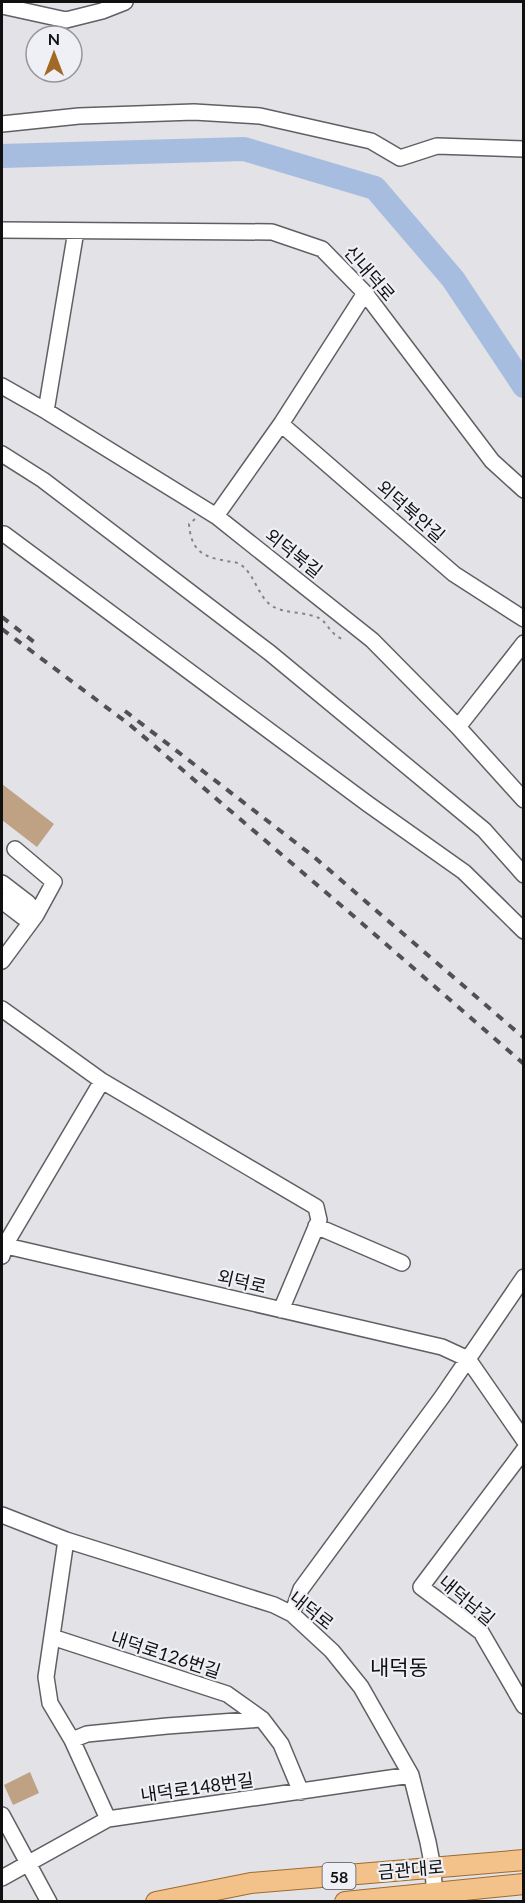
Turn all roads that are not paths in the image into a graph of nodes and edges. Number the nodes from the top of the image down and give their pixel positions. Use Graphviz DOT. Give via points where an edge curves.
graph roads {
  1 [pos="125,2"];
  2 [pos="2,6"];
  3 [pos="2,124"];
  4 [pos="524,149"];
  5 [pos="2,230"];
  6 [pos="76,231"];
  7 [pos="365,293"];
  8 [pos="2,387"];
  9 [pos="45,411"];
  10 [pos="281,424"];
  11 [pos="2,454"];
  12 [pos="524,490"];
  13 [pos="216,516"];
  14 [pos="4,534"];
  15 [pos="524,619"];
  16 [pos="524,643"];
  17 [pos="458,728"];
  18 [pos="524,800"];
  19 [pos="15,849"];
  20 [pos="524,875"];
  21 [pos="2,883"];
  22 [pos="2,901"];
  23 [pos="36,915"];
  24 [pos="524,931"];
  25 [pos="2,961"];
  26 [pos="2,1009"];
  27 [pos="102,1082"];
  28 [pos="316,1226"];
  29 [pos="3,1249"];
  30 [pos="402,1263"];
  31 [pos="524,1277"];
  32 [pos="281,1310"];
  33 [pos="468,1359"];
  34 [pos="524,1440"];
  35 [pos="524,1450"];
  36 [pos="2,1515"];
  37 [pos="66,1540"];
  38 [pos="292,1614"];
  39 [pos="52,1637"];
  40 [pos="524,1706"];
  41 [pos="262,1719"];
  42 [pos="72,1740"];
  43 [pos="411,1775"];
  44 [pos="301,1792"];
  45 [pos="2,1815"];
  46 [pos="108,1818"];
  47 [pos="524,1860"];
  48 [pos="28,1864"];
  49 [pos="433,1868"];
  50 [pos="2,1878"];
  51 [pos="524,1884"];
  52 [pos="434,1897"];
  53 [pos="49,1902"];
  54 [pos="156,1902"];
  55 [pos="345,1902"];
  1 -- 2 [label="street" via="66,20"];
  3 -- 4 [label="street" via="80,116 194,112 260,116 360,138 400,158 437,146"];
  5 -- 6 [label="street, 신내덕로"];
  6 -- 7 [label="street, 신내덕로" via="272,232 322,249"];
  6 -- 9 [label="street"];
  7 -- 10 [label="street"];
  7 -- 12 [label="street, 신내덕로" via="492,461"];
  8 -- 9 [label="street, 외덕북길"];
  9 -- 13 [label="street, 외덕북길"];
  10 -- 13 [label="street"];
  10 -- 15 [label="street, 외덕북안길" via="454,574"];
  11 -- 20 [label="street" via="43,480 270,653 484,830"];
  13 -- 17 [label="street, 외덕북길" via="372,640"];
  14 -- 24 [label="street" via="464,872"];
  16 -- 17 [label="street"];
  17 -- 18 [label="street, 외덕북길"];
  19 -- 23 [label="street" via="54,882"];
  21 -- 23 [label="street" via="28,903"];
  22 -- 23 [label="street" via="23,916"];
  23 -- 25 [label="street"];
  26 -- 27 [label="street"];
  27 -- 28 [label="street" via="316,1207"];
  27 -- 29 [label="street, 외덕로"];
  28 -- 30 [label="street"];
  28 -- 32 [label="street"];
  29 -- 32 [label="street, 외덕로"];
  31 -- 33 [label="street"];
  32 -- 33 [label="street, 외덕로" via="441,1347"];
  33 -- 34 [label="street"];
  33 -- 38 [label="street" via="301,1589"];
  35 -- 40 [label="street, 내덕남길" via="421,1587 481,1632"];
  36 -- 37 [label="street, 내덕로"];
  37 -- 38 [label="street, 내덕로"];
  37 -- 39 [label="street"];
  38 -- 43 [label="street, 내덕로" via="332,1651 361,1687"];
  39 -- 41 [label="street, 내덕로126번길" via="227,1694"];
  39 -- 42 [label="street" via="46,1677 50,1703"];
  41 -- 42 [label="street" via="87,1734"];
  41 -- 44 [label="street, 내덕로126번길" via="281,1744"];
  42 -- 46 [label="street"];
  43 -- 44 [label="street, 내덕로148번길"];
  43 -- 49 [label="street, 내덕로"];
  44 -- 46 [label="street, 내덕로148번길"];
  45 -- 48 [label="street"];
  46 -- 48 [label="street, 내덕로148번길"];
  47 -- 49 [label="main road, 금관대로 / 58"];
  48 -- 50 [label="street, 내덕로148번길"];
  48 -- 53 [label="street"];
  49 -- 52 [label="street, 내덕로"];
  49 -- 54 [label="main road, 금관대로 / 58" via="251,1883"];
  51 -- 52 [label="main road, 금관대로"];
  52 -- 55 [label="main road, 금관대로" via="392,1896"];
}
